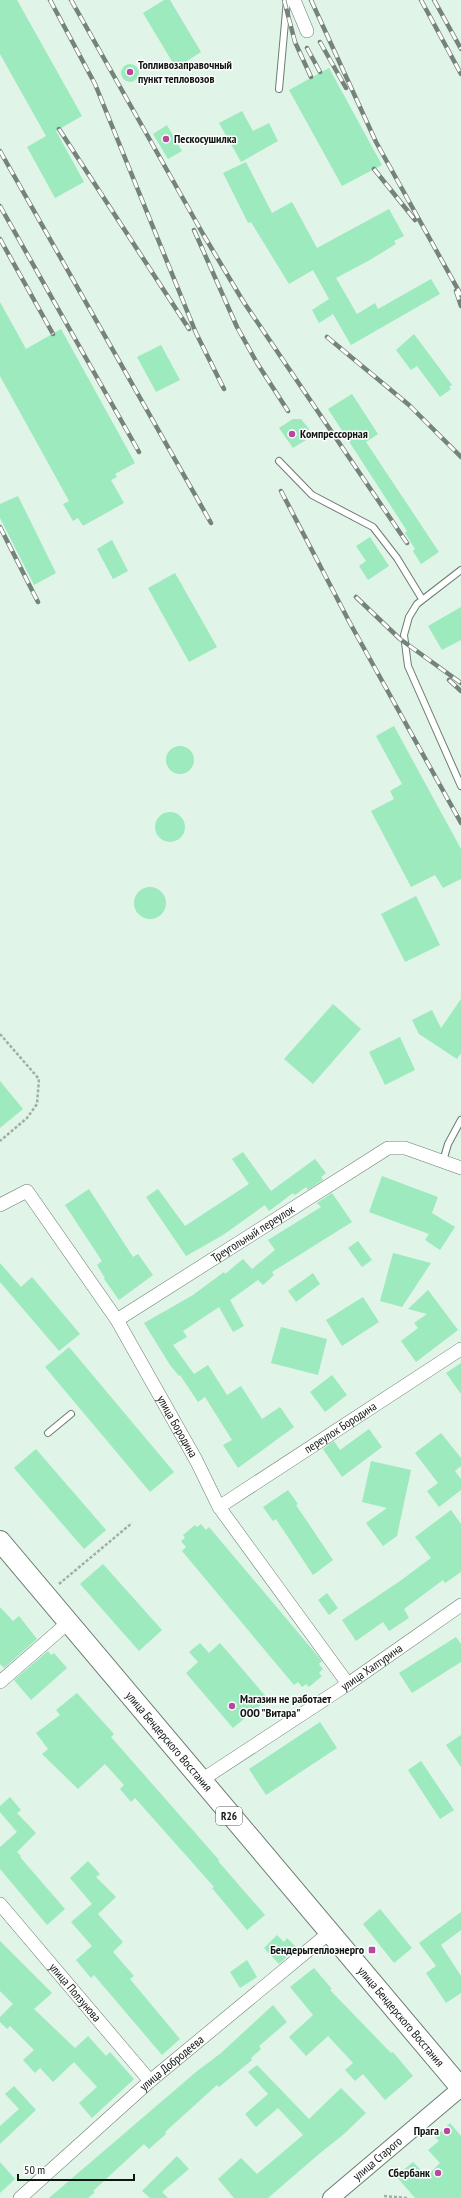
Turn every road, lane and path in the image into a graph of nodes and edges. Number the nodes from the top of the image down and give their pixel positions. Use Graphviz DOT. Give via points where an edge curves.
graph roads {
  1 [pos="287,0"];
  2 [pos="294,0"];
  3 [pos="307,31"];
  4 [pos="279,89"];
  5 [pos="279,461"];
  6 [pos="461,570"];
  7 [pos="422,599"];
  8 [pos="461,786"];
  9 [pos="0,1034"];
  10 [pos="461,1120"];
  11 [pos="0,1141"];
  12 [pos="444,1161"];
  13 [pos="461,1168"];
  14 [pos="0,1205"];
  15 [pos="117,1320"];
  16 [pos="461,1349"];
  17 [pos="71,1414"];
  18 [pos="48,1433"];
  19 [pos="219,1507"];
  20 [pos="132,1523"];
  21 [pos="0,1541"];
  22 [pos="46,1594"];
  23 [pos="461,1605"];
  24 [pos="70,1622"];
  25 [pos="0,1682"];
  26 [pos="348,1684"];
  27 [pos="200,1781"];
  28 [pos="0,1904"];
  29 [pos="329,1933"];
  30 [pos="150,2080"];
  31 [pos="461,2088"];
  32 [pos="384,2196"];
  33 [pos="20,2198"];
  34 [pos="331,2198"];
  35 [pos="407,2198"];
  1 -- 4 [label="lane"];
  2 -- 3 [label="street"];
  5 -- 7 [label="lane" via="312,495 373,527 397,558"];
  6 -- 7 [label="lane"];
  7 -- 8 [label="lane" via="413,610 405,629 408,666"];
  9 -- 11 [label="path" via="39,1080 37,1104 27,1118"];
  10 -- 12 [label="lane" via="448,1144"];
  12 -- 13 [label="street"];
  12 -- 15 [label="street, Треугольный переулок" via="405,1148 388,1148"];
  14 -- 15 [label="street, улица Бородина" via="28,1190"];
  15 -- 19 [label="street, улица Бородина" via="196,1460"];
  16 -- 19 [label="street, переулок Бородина"];
  17 -- 18 [label="lane"];
  19 -- 26 [label="street, улица Бородина"];
  20 -- 22 [label="path"];
  21 -- 22 [label="main road, улица Бендерского Восстания / R26"];
  22 -- 24 [label="main road, улица Бендерского Восстания / R26"];
  23 -- 26 [label="street, улица Халтурина"];
  24 -- 25 [label="street"];
  24 -- 27 [label="main road, улица Бендерского Восстания / R26"];
  26 -- 27 [label="street, улица Халтурина"];
  27 -- 29 [label="main road, улица Бендерского Восстания / R26"];
  28 -- 30 [label="street, улица Ползунова"];
  29 -- 30 [label="street, улица Добродеева"];
  29 -- 31 [label="main road, улица Бендерского Восстания / R26"];
  30 -- 33 [label="street, улица Добродеева"];
  31 -- 34 [label="street, улица Старого"];
  32 -- 35 [label="path"];
}
